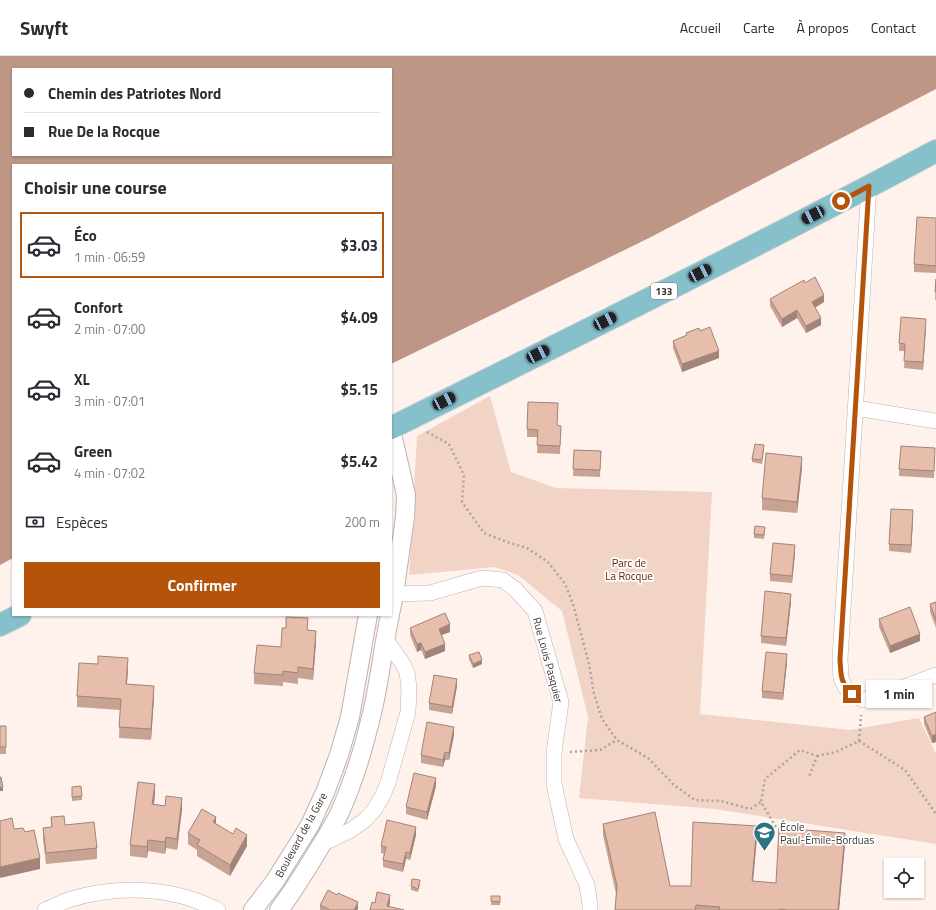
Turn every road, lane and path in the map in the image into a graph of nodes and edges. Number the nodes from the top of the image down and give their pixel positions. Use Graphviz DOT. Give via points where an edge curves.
graph roads {
  1 [pos="936,151"];
  2 [pos="869,186"];
  3 [pos="855,408"];
  4 [pos="936,421"];
  5 [pos="396,426"];
  6 [pos="392,600"];
  7 [pos="18,616"];
  8 [pos="368,616"];
  9 [pos="390,616"];
  10 [pos="0,625"];
  11 [pos="385,639"];
  12 [pos="936,675"];
  13 [pos="863,700"];
  14 [pos="617,740"];
  15 [pos="859,741"];
  16 [pos="554,753"];
  17 [pos="817,756"];
  18 [pos="809,777"];
  19 [pos="761,802"];
  20 [pos="936,814"];
  21 [pos="776,827"];
  22 [pos="322,844"];
  23 [pos="45,910"];
  24 [pos="218,910"];
  25 [pos="253,910"];
  26 [pos="279,910"];
  27 [pos="590,910"];
  1 -- 2 [label="main road, 133"];
  2 -- 3 [label="street"];
  2 -- 5 [label="main road, 133"];
  3 -- 4 [label="street"];
  3 -- 13 [label="street" via="840,659 841,678 845,687"];
  5 -- 6 [label="street" via="396,446 406,495"];
  5 -- 14 [label="path" via="449,444 464,475 462,502 484,532 527,548 548,562 564,584 573,604 602,719"];
  6 -- 16 [label="street, Rue Louis Pasquier" via="430,593 482,578 503,580 516,590 535,611 562,702"];
  7 -- 10 [label="main road"];
  8 -- 25 [label="street, Boulevard de la Gare" via="350,717 326,790 310,825 275,881"];
  9 -- 11 [label="street, Boulevard de la Gare"];
  11 -- 22 [label="street, Boulevard de la Gare" via="369,725 355,772 340,812"];
  11 -- 22 [label="street, Boulevard de la Gare" via="407,672 409,688 408,712 388,783 374,810 365,820"];
  12 -- 13 [label="street"];
  13 -- 15 [label="path"];
  14 -- 16 [label="path" via="600,750"];
  14 -- 19 [label="path" via="648,758 674,785 695,800 721,801 750,809"];
  15 -- 17 [label="path" via="836,752"];
  15 -- 20 [label="path" via="905,770"];
  16 -- 27 [label="street, Rue Louis Pasquier" via="554,784 566,839 587,885"];
  17 -- 18 [label="path"];
  17 -- 19 [label="path" via="800,750 764,778"];
  19 -- 21 [label="path"];
  22 -- 26 [label="street, Boulevard de la Gare"];
  23 -- 24 [label="street" via="67,901 106,892 156,891 184,897"];
}
